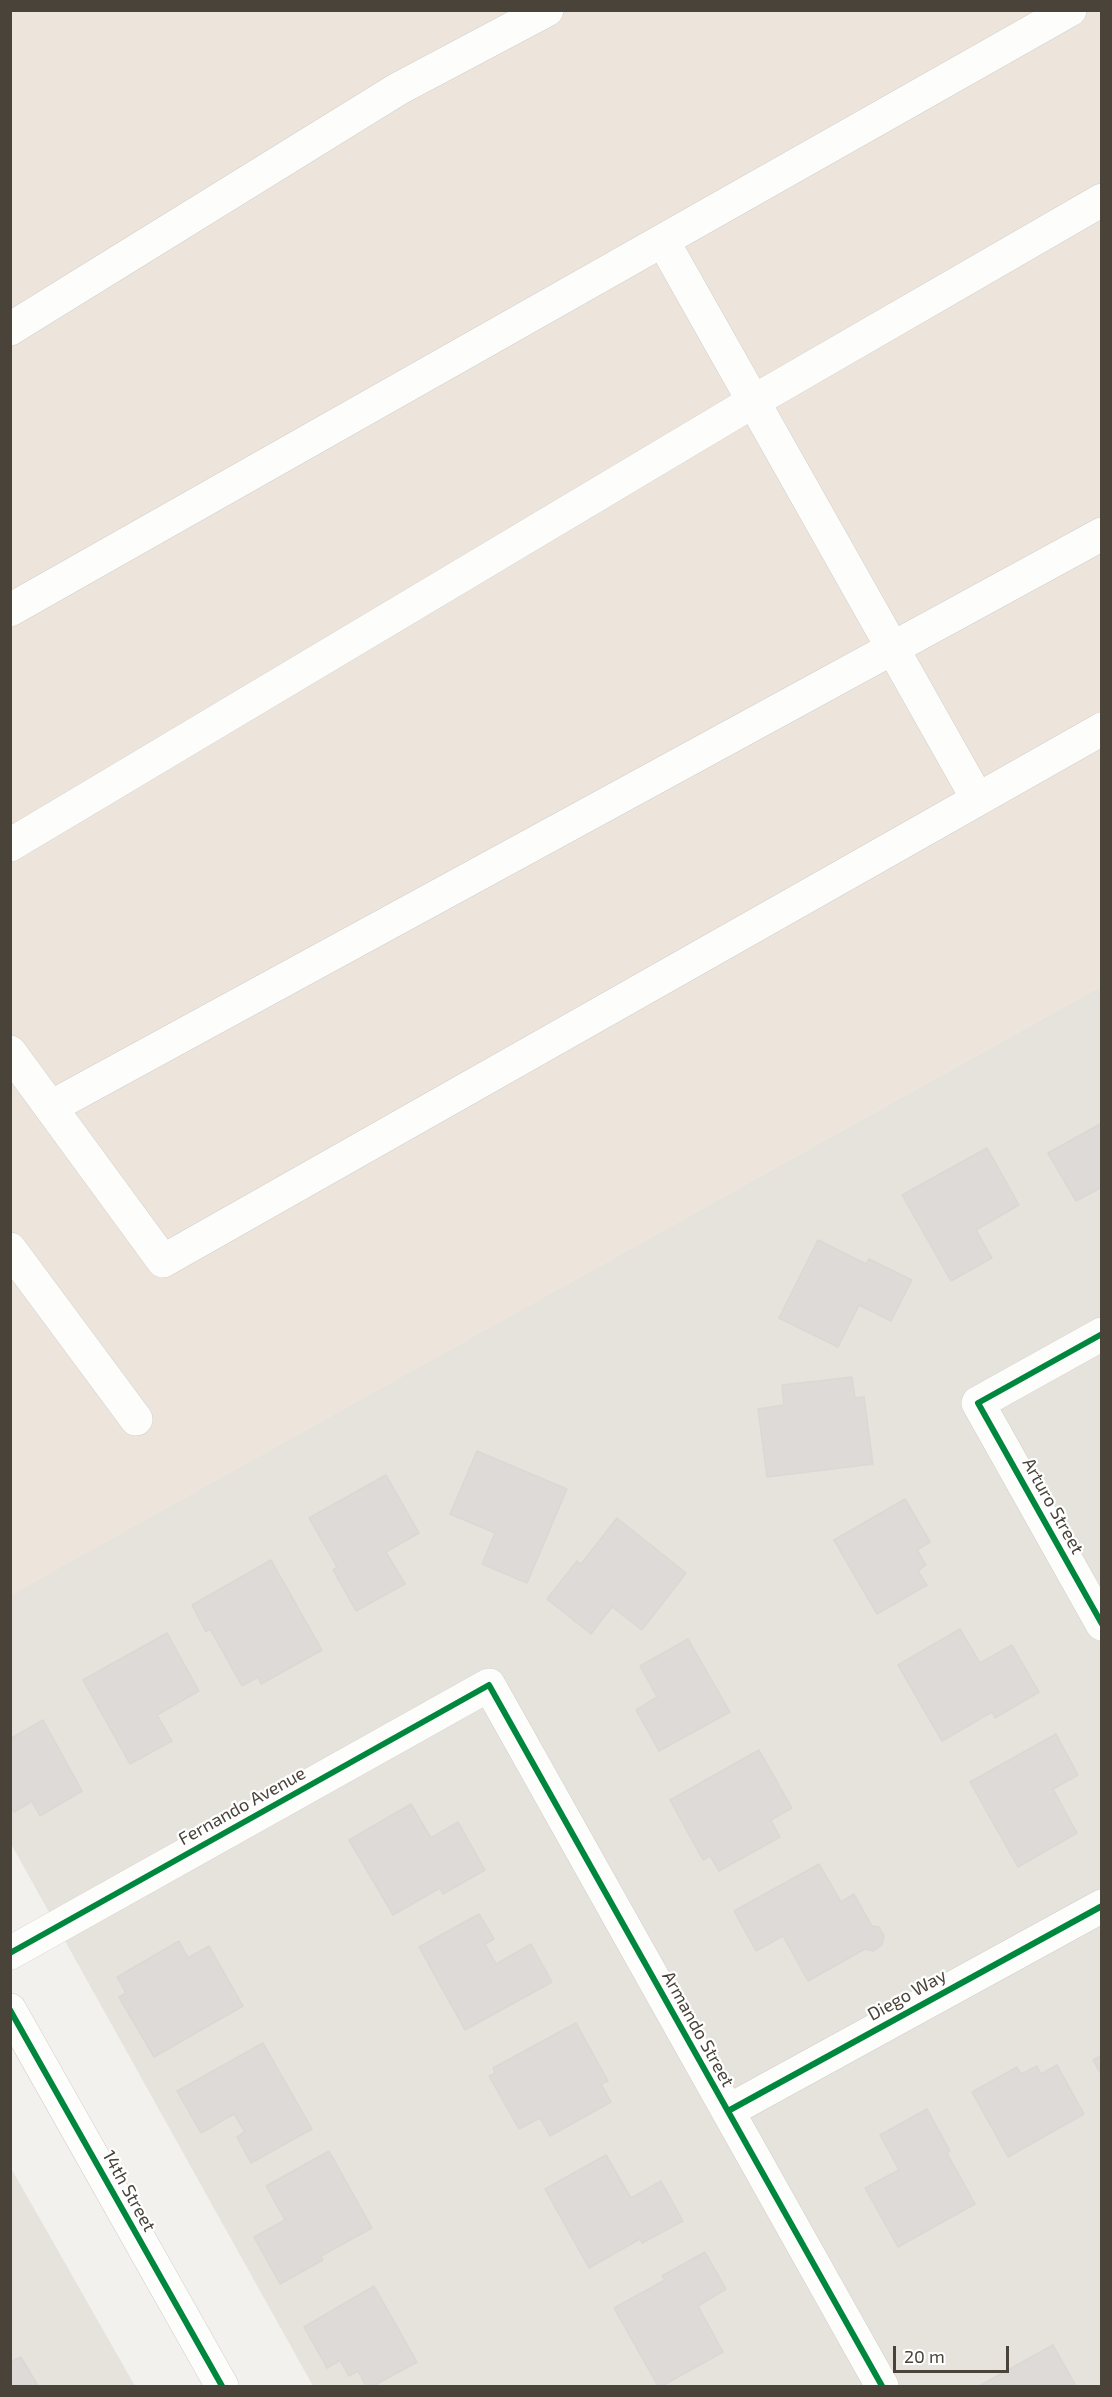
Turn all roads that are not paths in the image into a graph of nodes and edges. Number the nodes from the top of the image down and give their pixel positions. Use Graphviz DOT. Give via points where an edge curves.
graph roads {
  1 [pos="547,10"];
  2 [pos="1070,10"];
  3 [pos="1101,200"];
  4 [pos="663,241"];
  5 [pos="10,329"];
  6 [pos="753,401"];
  7 [pos="1101,534"];
  8 [pos="10,610"];
  9 [pos="893,649"];
  10 [pos="1101,729"];
  11 [pos="977,798"];
  12 [pos="10,845"];
  13 [pos="10,1052"];
  14 [pos="51,1107"];
  15 [pos="10,1249"];
  16 [pos="1101,1334"];
  17 [pos="136,1419"];
  18 [pos="1101,1624"];
  19 [pos="489,1685"];
  20 [pos="1101,1906"];
  21 [pos="10,1953"];
  22 [pos="10,2010"];
  23 [pos="728,2111"];
  24 [pos="222,2386"];
  25 [pos="882,2386"];
  1 -- 5 [label="street" via="398,89"];
  2 -- 4 [label="street"];
  3 -- 6 [label="street"];
  4 -- 6 [label="street"];
  4 -- 8 [label="street"];
  6 -- 9 [label="street"];
  6 -- 12 [label="street"];
  7 -- 9 [label="street"];
  9 -- 11 [label="street"];
  9 -- 14 [label="street"];
  10 -- 11 [label="street"];
  11 -- 14 [label="street" via="163,1261"];
  13 -- 14 [label="street"];
  15 -- 17 [label="street"];
  16 -- 18 [label="street, Arturo Street" via="978,1403"];
  19 -- 21 [label="street, Fernando Avenue"];
  19 -- 23 [label="street, Armando Street"];
  20 -- 23 [label="street, Diego Way"];
  22 -- 24 [label="street, 14th Street"];
  23 -- 25 [label="street, Armando Street"];
}
